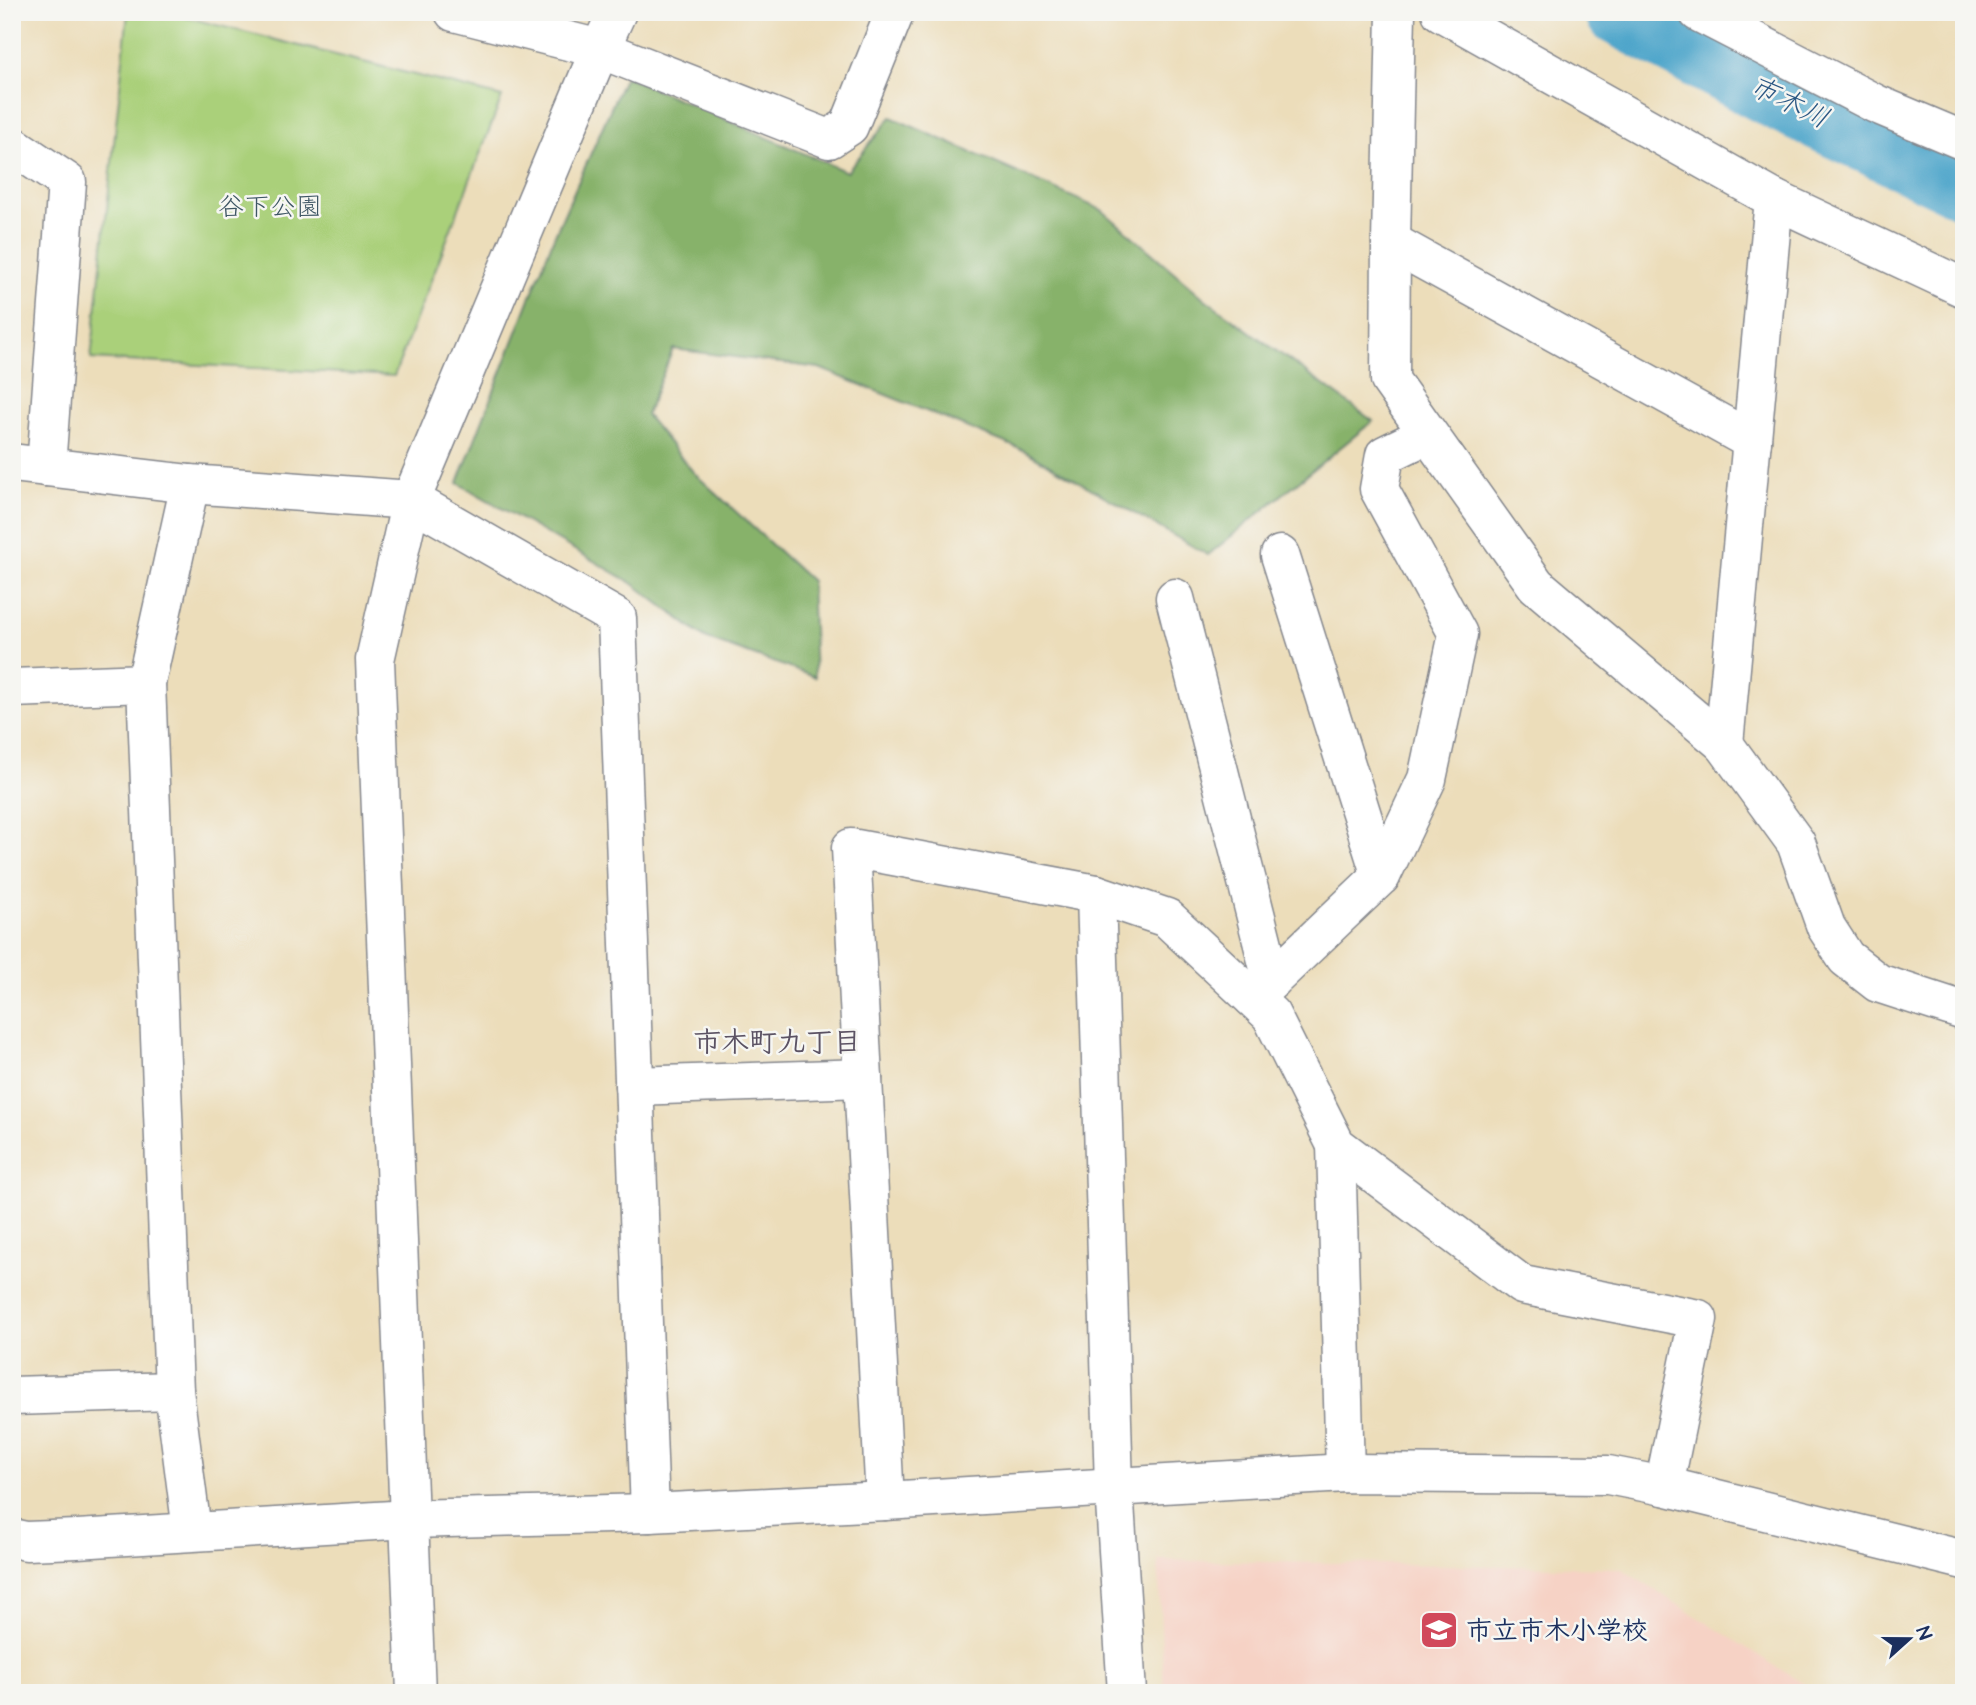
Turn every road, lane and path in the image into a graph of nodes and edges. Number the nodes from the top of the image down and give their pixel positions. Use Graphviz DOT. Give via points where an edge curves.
graph roads {
  1 [pos="454,12"];
  2 [pos="617,12"];
  3 [pos="895,12"];
  4 [pos="1396,12"];
  5 [pos="1441,12"];
  6 [pos="1698,12"];
  7 [pos="600,50"];
  8 [pos="1964,141"];
  9 [pos="12,145"];
  10 [pos="1774,199"];
  11 [pos="1391,242"];
  12 [pos="1964,288"];
  13 [pos="1428,434"];
  14 [pos="1752,441"];
  15 [pos="29,465"];
  16 [pos="190,484"];
  17 [pos="411,500"];
  18 [pos="1280,555"];
  19 [pos="1175,598"];
  20 [pos="146,683"];
  21 [pos="12,688"];
  22 [pos="1724,744"];
  23 [pos="1381,876"];
  24 [pos="1096,894"];
  25 [pos="1263,989"];
  26 [pos="1964,1011"];
  27 [pos="863,1078"];
  28 [pos="634,1086"];
  29 [pos="1336,1145"];
  30 [pos="174,1391"];
  31 [pos="12,1396"];
  32 [pos="1345,1473"];
  33 [pos="1664,1486"];
  34 [pos="1114,1487"];
  35 [pos="885,1501"];
  36 [pos="650,1513"];
  37 [pos="409,1519"];
  38 [pos="192,1531"];
  39 [pos="12,1538"];
  40 [pos="1964,1560"];
  41 [pos="416,1693"];
  42 [pos="1126,1693"];
  1 -- 7 [label="street"];
  2 -- 7 [label="street"];
  3 -- 7 [label="street" via="849,126 829,139"];
  4 -- 11 [label="street"];
  5 -- 10 [label="street"];
  6 -- 8 [label="street" via="1876,104"];
  7 -- 17 [label="street"];
  9 -- 15 [label="street" via="67,182"];
  10 -- 12 [label="street"];
  10 -- 14 [label="street"];
  11 -- 13 [label="street" via="1390,380"];
  11 -- 14 [label="street"];
  13 -- 22 [label="street" via="1536,585"];
  13 -- 23 [label="street" via="1385,455 1379,489 1458,635 1427,779"];
  14 -- 22 [label="street"];
  15 -- 16 [label="street"];
  16 -- 17 [label="street"];
  16 -- 20 [label="street"];
  17 -- 28 [label="street" via="617,618"];
  17 -- 37 [label="street" via="375,660"];
  18 -- 23 [label="street"];
  19 -- 25 [label="street"];
  20 -- 21 [label="street"];
  20 -- 30 [label="street"];
  22 -- 26 [label="street" via="1796,843 1826,927 1846,958 1878,983"];
  23 -- 25 [label="street"];
  24 -- 25 [label="street" via="1167,918"];
  24 -- 27 [label="street" via="851,848"];
  24 -- 34 [label="street"];
  25 -- 29 [label="street" via="1271,1015"];
  27 -- 28 [label="street"];
  27 -- 35 [label="street"];
  28 -- 36 [label="street"];
  29 -- 32 [label="street"];
  29 -- 33 [label="street" via="1522,1285 1698,1319"];
  30 -- 31 [label="street"];
  30 -- 38 [label="street"];
  32 -- 33 [label="street" via="1608,1475"];
  32 -- 34 [label="street"];
  33 -- 40 [label="street"];
  34 -- 35 [label="street"];
  34 -- 42 [label="street"];
  35 -- 36 [label="street"];
  36 -- 37 [label="street"];
  37 -- 38 [label="street"];
  37 -- 41 [label="street"];
  38 -- 39 [label="street" via="65,1540"];
}
